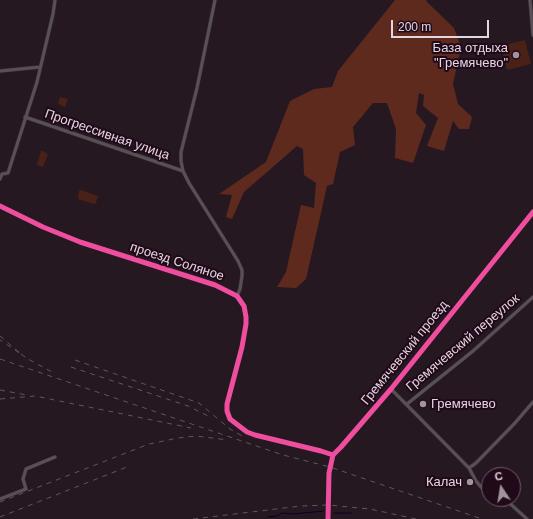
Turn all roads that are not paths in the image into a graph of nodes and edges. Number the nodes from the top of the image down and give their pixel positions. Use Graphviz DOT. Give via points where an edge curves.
graph roads {
  1 [pos="55,0"];
  2 [pos="215,0"];
  3 [pos="530,0"];
  4 [pos="533,35"];
  5 [pos="40,67"];
  6 [pos="0,71"];
  7 [pos="25,117"];
  8 [pos="183,170"];
  9 [pos="0,179"];
  10 [pos="0,206"];
  11 [pos="533,212"];
  12 [pos="237,296"];
  13 [pos="533,297"];
  14 [pos="391,389"];
  15 [pos="533,402"];
  16 [pos="407,404"];
  17 [pos="333,455"];
  18 [pos="55,458"];
  19 [pos="469,468"];
  20 [pos="481,488"];
  21 [pos="0,499"];
  22 [pos="514,507"];
  23 [pos="328,519"];
  24 [pos="527,519"];
  1 -- 5 [label="street"];
  2 -- 8 [label="street" via="181,152"];
  3 -- 4 [label="street"];
  5 -- 6 [label="street"];
  5 -- 7 [label="street"];
  7 -- 8 [label="street, Прогрессивная улица"];
  7 -- 9 [label="street" via="8,173 2,174"];
  8 -- 12 [label="street" via="242,270"];
  10 -- 12 [label="street, проезд Соляное" via="80,242 227,290"];
  11 -- 14 [label="street, Гремячевский проезд"];
  12 -- 17 [label="street, проезд Соляное" via="244,306 246,324 227,404 228,415 247,432"];
  13 -- 16 [label="street, Гремячевский переулок" via="473,351"];
  14 -- 16 [label="street"];
  14 -- 17 [label="street, Гремячевский проезд"];
  15 -- 19 [label="street"];
  16 -- 19 [label="street"];
  17 -- 23 [label="street" via="329,473"];
  18 -- 21 [label="street" via="26,469 23,479 26,489"];
  19 -- 20 [label="street"];
  22 -- 24 [label="street"];
}
